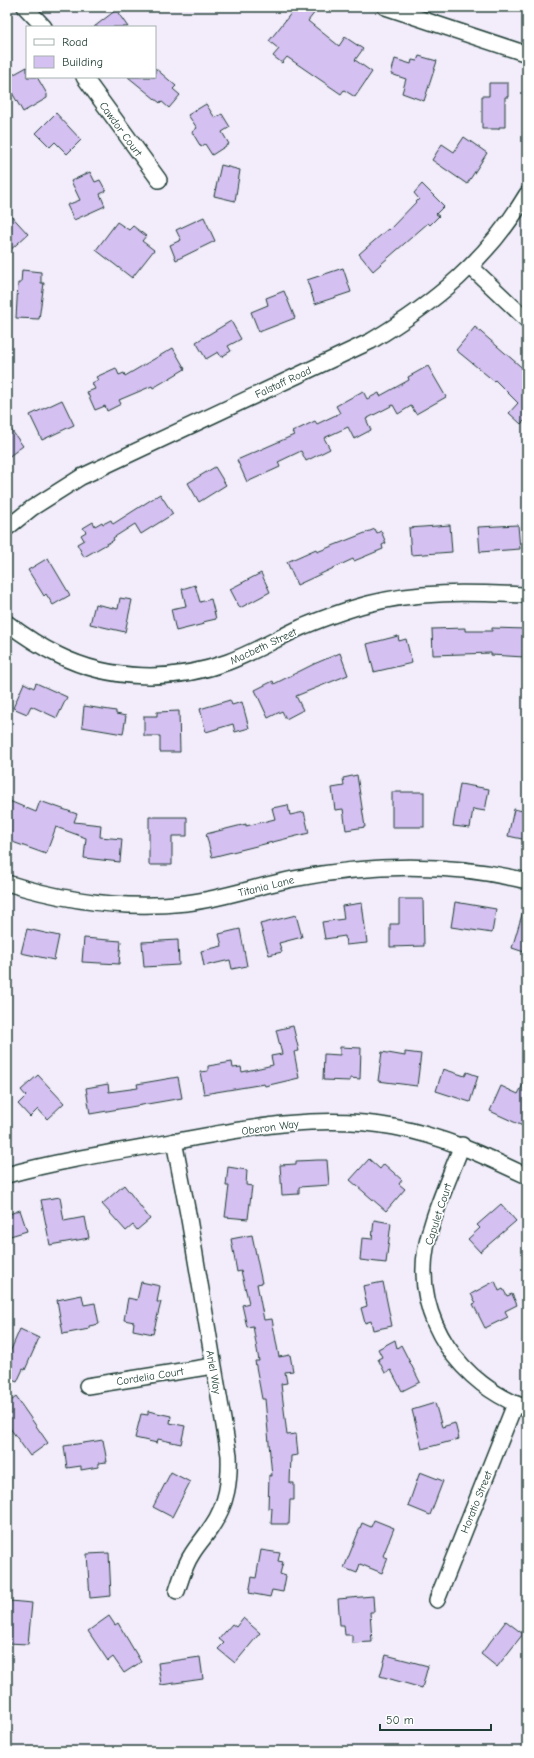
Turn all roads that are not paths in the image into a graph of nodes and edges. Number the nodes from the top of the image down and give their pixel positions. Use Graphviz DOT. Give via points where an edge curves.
graph roads {
  1 [pos="25,7"];
  2 [pos="385,7"];
  3 [pos="43,26"];
  4 [pos="527,54"];
  5 [pos="85,78"];
  6 [pos="159,180"];
  7 [pos="527,194"];
  8 [pos="471,266"];
  9 [pos="527,320"];
  10 [pos="7,528"];
  11 [pos="527,595"];
  12 [pos="7,623"];
  13 [pos="527,881"];
  14 [pos="7,883"];
  15 [pos="174,1141"];
  16 [pos="462,1145"];
  17 [pos="7,1175"];
  18 [pos="527,1176"];
  19 [pos="213,1366"];
  20 [pos="87,1386"];
  21 [pos="521,1406"];
  22 [pos="177,1591"];
  23 [pos="437,1600"];
  1 -- 3 [label="street"];
  2 -- 4 [label="street"];
  5 -- 6 [label="street, Cawdor Court"];
  7 -- 8 [label="street, Falstaff Road" via="496,239"];
  8 -- 9 [label="street"];
  8 -- 10 [label="street, Falstaff Road" via="436,298 371,341 81,477 32,508"];
  11 -- 12 [label="street, Macbeth Street" via="447,593 404,597 370,604 337,613 229,662 172,675 113,673 86,666 35,643"];
  13 -- 14 [label="street, Titania Lane" via="467,870 382,867 335,871 291,879 225,897 148,906 74,900"];
  15 -- 16 [label="street, Oberon Way" via="285,1123 322,1121 394,1126"];
  15 -- 17 [label="street, Oberon Way" via="45,1164"];
  15 -- 19 [label="street, Ariel Way"];
  16 -- 18 [label="street, Oberon Way"];
  16 -- 21 [label="street, Capulet Court" via="430,1230 424,1271 426,1292 432,1318 453,1356 486,1388"];
  19 -- 20 [label="street, Cordelia Court"];
  19 -- 22 [label="street, Ariel Way" via="229,1455 230,1476 221,1512 191,1555"];
  21 -- 23 [label="street, Horatio Street"];
}
